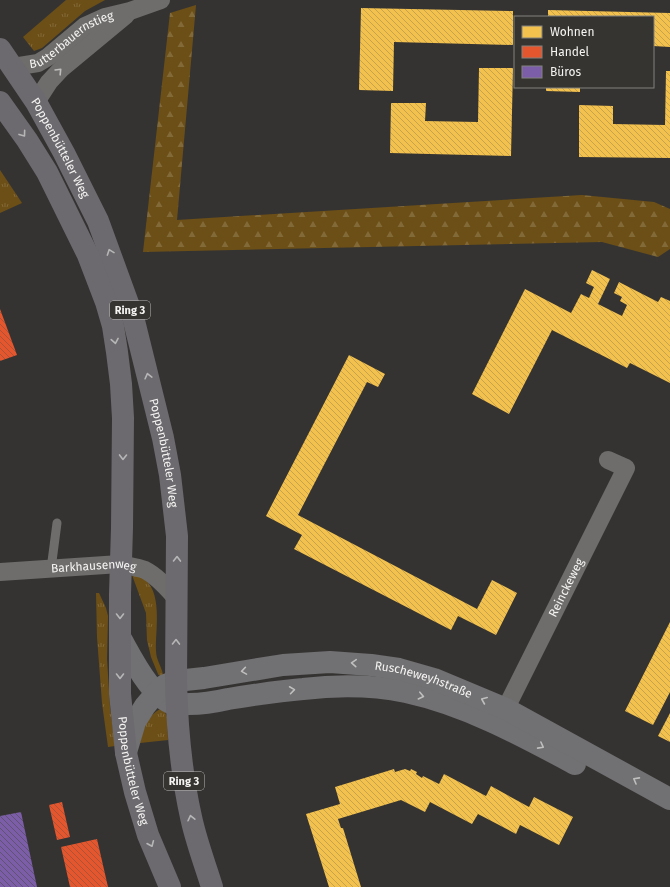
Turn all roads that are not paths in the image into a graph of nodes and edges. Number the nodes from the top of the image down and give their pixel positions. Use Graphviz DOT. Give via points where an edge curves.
graph roads {
  1 [pos="161,0"];
  2 [pos="130,12"];
  3 [pos="0,49"];
  4 [pos="13,68"];
  5 [pos="0,102"];
  6 [pos="36,102"];
  7 [pos="608,460"];
  8 [pos="57,523"];
  9 [pos="120,564"];
  10 [pos="51,569"];
  11 [pos="0,572"];
  12 [pos="176,598"];
  13 [pos="120,637"];
  14 [pos="176,681"];
  15 [pos="156,693"];
  16 [pos="176,705"];
  17 [pos="502,717"];
  18 [pos="126,753"];
  19 [pos="670,799"];
  20 [pos="670,814"];
  21 [pos="170,887"];
  22 [pos="212,887"];
  1 -- 2 [label="street, Butterbauernstieg"];
  2 -- 4 [label="street, Butterbauernstieg" via="105,17 85,26 38,63"];
  6 -- 2 [label="street, Butterbauernstieg, one-way" via="62,68"];
  3 -- 4 [label="main road, Poppenbütteler Weg / Ring 3"];
  4 -- 6 [label="main road, Poppenbütteler Weg / Ring 3"];
  5 -- 9 [label="main road, Poppenbütteler Weg / Ring 3, one-way" via="43,165 65,206 88,255 113,326 123,418"];
  12 -- 6 [label="main road, Poppenbütteler Weg / Ring 3, one-way" via="177,536 170,475 133,317 98,221"];
  7 -- 17 [label="street, Reinckeweg" via="626,468"];
  8 -- 10 [label="lane"];
  9 -- 10 [label="street, Barkhausenweg"];
  9 -- 12 [label="street, Barkhausenweg" via="146,571"];
  9 -- 13 [label="main road, Poppenbütteler Weg / Ring 3, one-way"];
  10 -- 11 [label="street, Barkhausenweg"];
  14 -- 12 [label="main road, Poppenbütteler Weg / Ring 3, one-way"];
  13 -- 15 [label="street"];
  13 -- 18 [label="main road, Poppenbütteler Weg / Ring 3, one-way" via="120,694"];
  14 -- 15 [label="street, Ruscheweyhstraße" via="165,685"];
  14 -- 16 [label="main road, Poppenbütteler Weg / Ring 3"];
  17 -- 14 [label="street, Ruscheweyhstraße, one-way" via="434,679 399,669 371,665 330,662 283,665"];
  15 -- 16 [label="street"];
  15 -- 18 [label="street, Ruscheweyhstraße" via="134,722"];
  16 -- 17 [label="street, Ruscheweyhstraße, one-way" via="203,704 302,688 362,687 405,692"];
  22 -- 16 [label="main road, Poppenbütteler Weg / Ring 3, one-way" via="191,818"];
  19 -- 17 [label="street, Ruscheweyhstraße, one-way"];
  17 -- 20 [label="street, Ruscheweyhstraße, one-way" via="517,733"];
  18 -- 21 [label="main road, Poppenbütteler Weg / Ring 3, one-way" via="148,835"];
}
